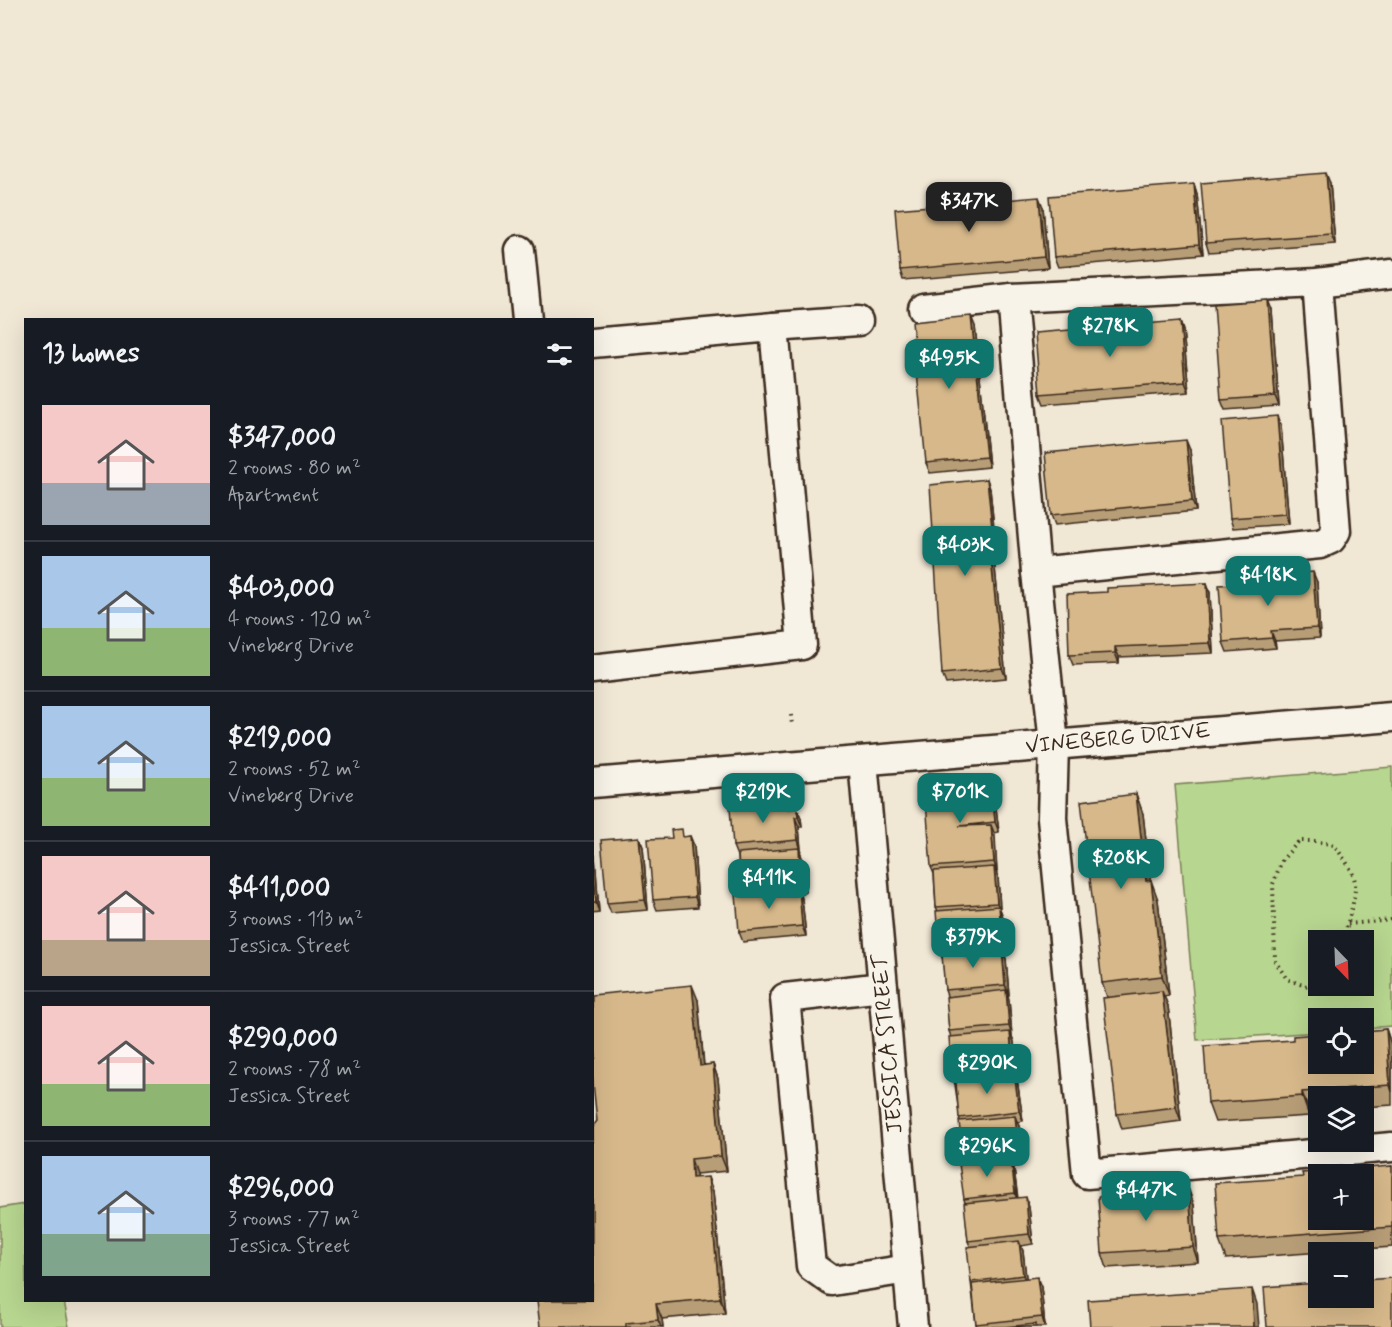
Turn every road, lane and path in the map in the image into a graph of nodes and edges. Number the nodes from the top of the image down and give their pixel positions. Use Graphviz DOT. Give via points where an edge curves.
graph roads {
  1 [pos="520,250"];
  2 [pos="1392,274"];
  3 [pos="1317,283"];
  4 [pos="1012,298"];
  5 [pos="923,308"];
  6 [pos="527,318"];
  7 [pos="858,321"];
  8 [pos="774,327"];
  9 [pos="594,343"];
  10 [pos="1036,572"];
  11 [pos="594,669"];
  12 [pos="791,715"];
  13 [pos="1392,717"];
  14 [pos="792,725"];
  15 [pos="1054,744"];
  16 [pos="863,761"];
  17 [pos="594,783"];
  18 [pos="1392,920"];
  19 [pos="1347,924"];
  20 [pos="1346,930"];
  21 [pos="1308,985"];
  22 [pos="883,987"];
  23 [pos="1392,1147"];
  24 [pos="908,1269"];
  25 [pos="913,1327"];
  1 -- 6 [label="street"];
  2 -- 3 [label="street"];
  3 -- 4 [label="street"];
  3 -- 10 [label="street" via="1336,531 1331,539 1320,544"];
  4 -- 5 [label="street"];
  4 -- 10 [label="street"];
  7 -- 8 [label="street"];
  8 -- 9 [label="street"];
  8 -- 11 [label="street" via="802,645"];
  10 -- 15 [label="street"];
  12 -- 14 [label="path"];
  13 -- 15 [label="street, VINEBERG DRIVE"];
  15 -- 16 [label="street, VINEBERG DRIVE"];
  15 -- 23 [label="street" via="1052,818 1088,1174"];
  16 -- 17 [label="street, VINEBERG DRIVE"];
  16 -- 22 [label="street, JESSICA STREET"];
  18 -- 19 [label="path"];
  19 -- 20 [label="path"];
  19 -- 21 [label="path" via="1355,882 1346,862 1334,845 1299,841 1282,860 1273,884 1275,962 1287,979"];
  22 -- 24 [label="street, JESSICA STREET"];
  22 -- 24 [label="street" via="785,998 811,1266 832,1281"];
  24 -- 25 [label="street, JESSICA STREET"];
}
